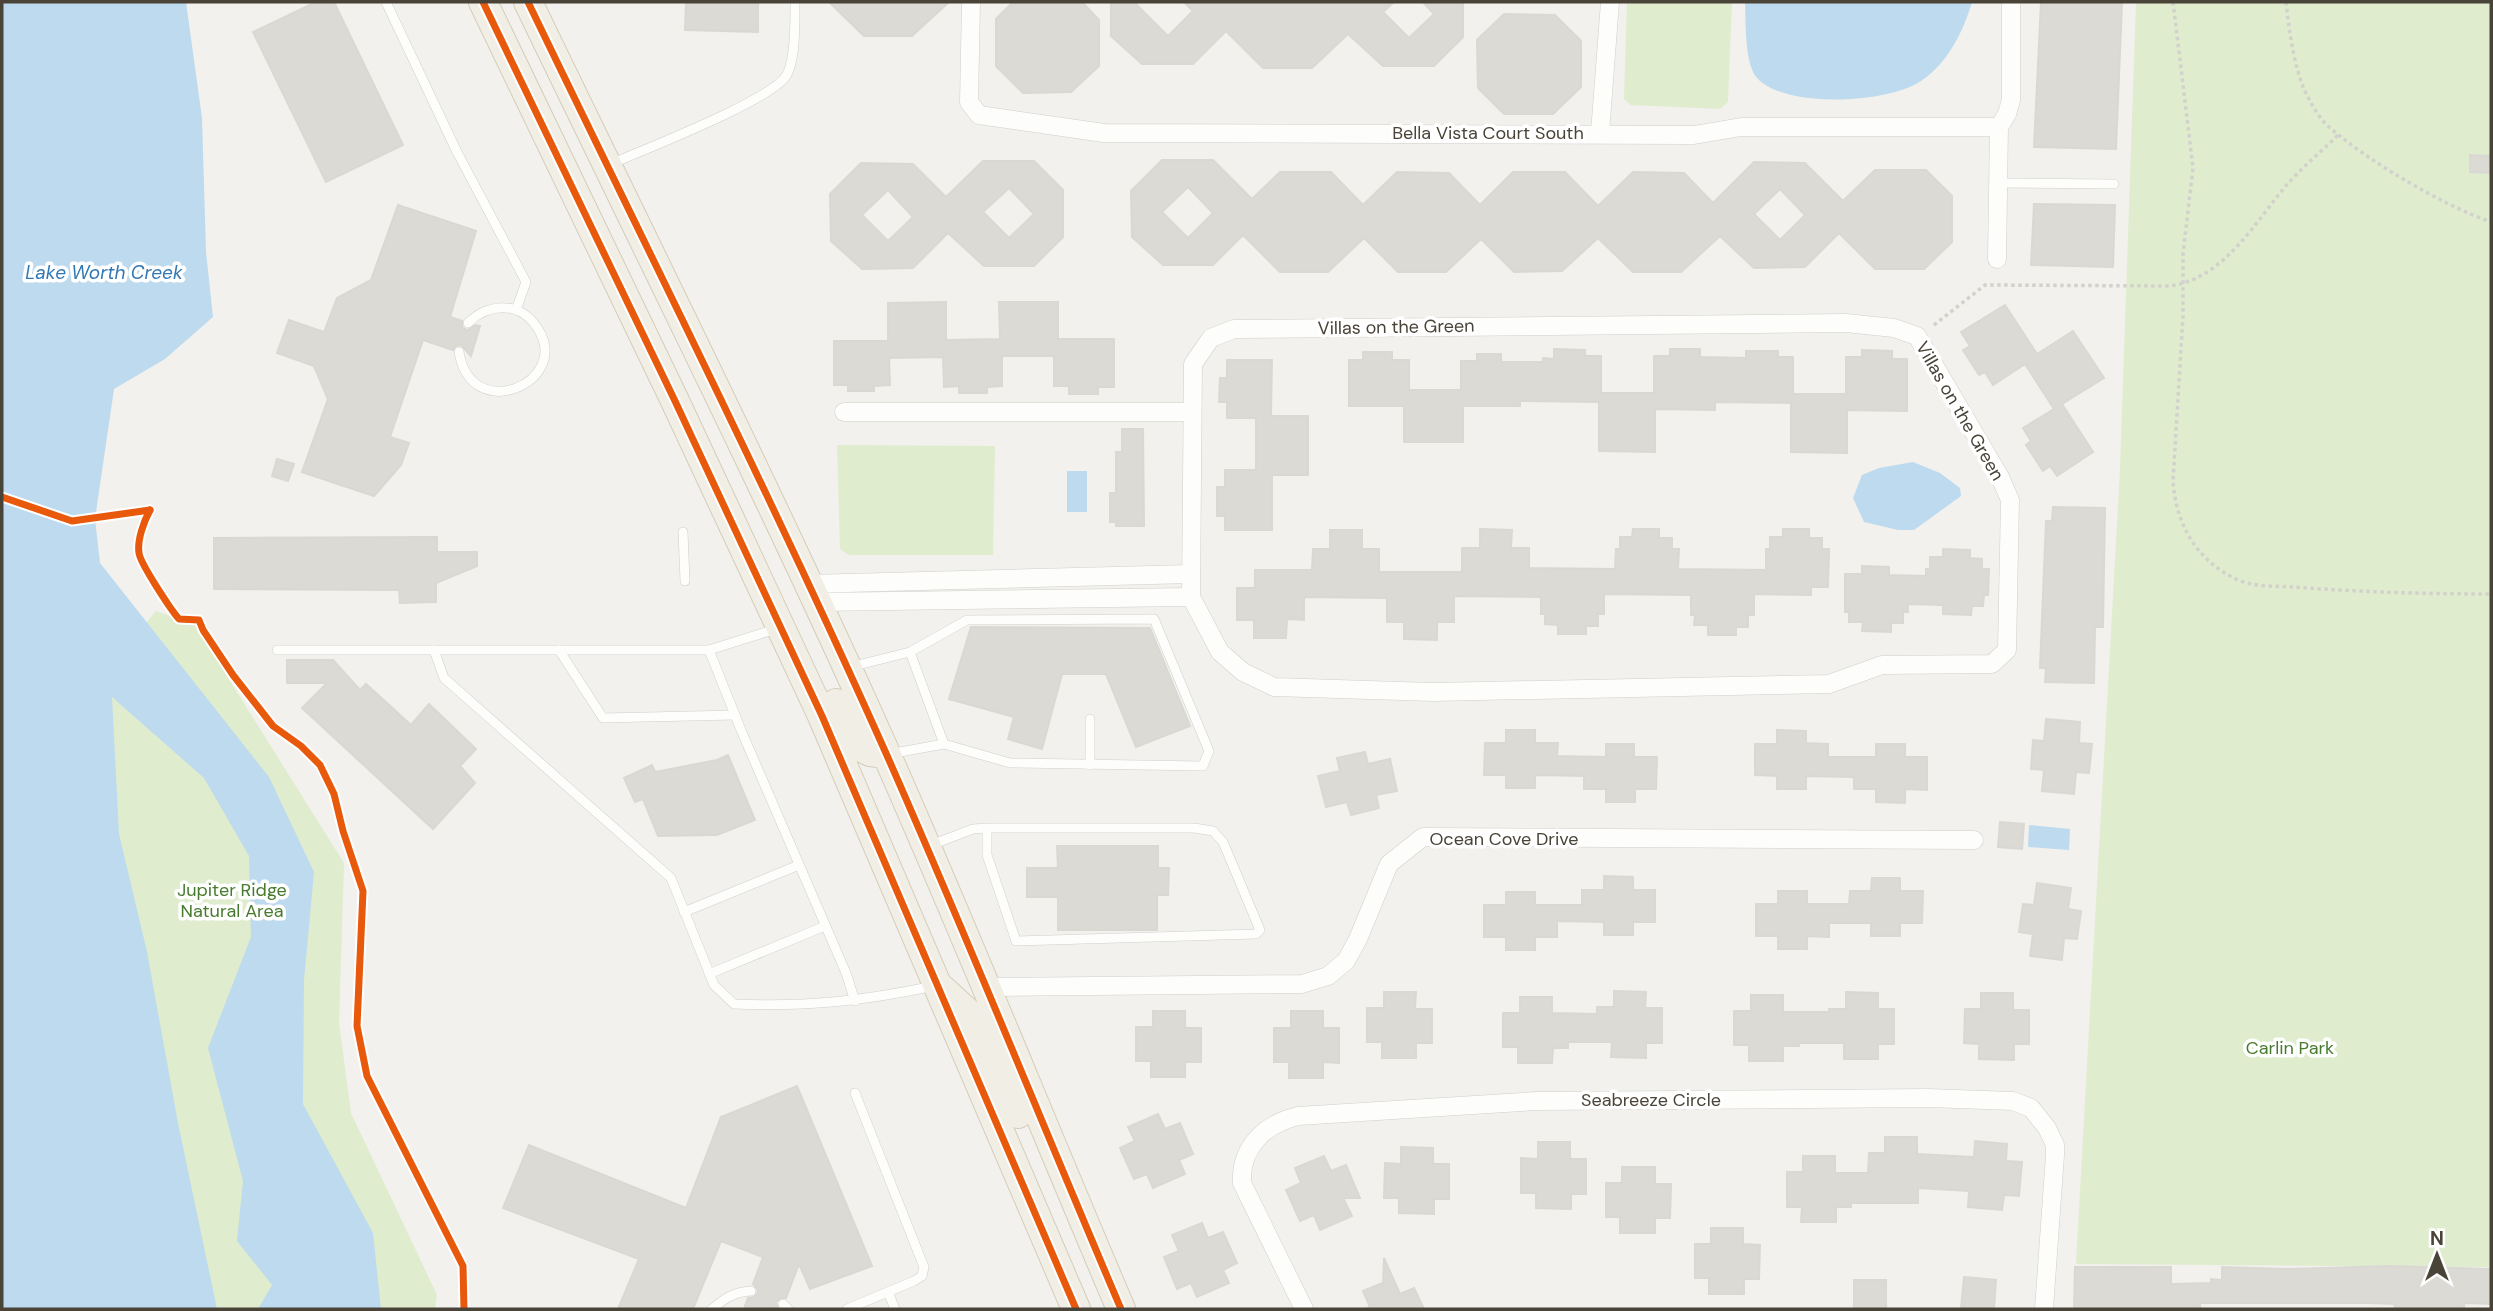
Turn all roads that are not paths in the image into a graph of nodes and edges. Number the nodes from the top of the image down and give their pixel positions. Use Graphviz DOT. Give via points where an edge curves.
graph roads {
  1 [pos="386,2"];
  2 [pos="483,2"];
  3 [pos="508,2"];
  4 [pos="528,2"];
  5 [pos="795,2"];
  6 [pos="971,2"];
  7 [pos="1610,2"];
  8 [pos="2011,2"];
  9 [pos="1999,127"];
  10 [pos="1600,133"];
  11 [pos="593,137"];
  12 [pos="608,165"];
  13 [pos="1998,183"];
  14 [pos="2114,184"];
  15 [pos="1997,259"];
  16 [pos="516,310"];
  17 [pos="468,323"];
  18 [pos="459,352"];
  19 [pos="844,412"];
  20 [pos="1191,412"];
  21 [pos="700,454"];
  22 [pos="683,531"];
  23 [pos="1191,574"];
  24 [pos="685,581"];
  25 [pos="812,593"];
  26 [pos="1191,597"];
  27 [pos="781,627"];
  28 [pos="277,650"];
  29 [pos="434,650"];
  30 [pos="559,650"];
  31 [pos="709,650"];
  32 [pos="910,652"];
  33 [pos="847,668"];
  34 [pos="735,715"];
  35 [pos="1090,719"];
  36 [pos="944,744"];
  37 [pos="886,754"];
  38 [pos="1090,765"];
  39 [pos="987,828"];
  40 [pos="1974,840"];
  41 [pos="926,848"];
  42 [pos="799,865"];
  43 [pos="684,912"];
  44 [pos="825,926"];
  45 [pos="709,974"];
  46 [pos="937,985"];
  47 [pos="986,987"];
  48 [pos="855,1001"];
  49 [pos="855,1093"];
  50 [pos="751,1290"];
  51 [pos="888,1292"];
  52 [pos="1119,1303"];
  53 [pos="712,1309"];
  54 [pos="847,1309"];
  55 [pos="895,1309"];
  56 [pos="1076,1309"];
  57 [pos="1304,1309"];
  58 [pos="2044,1309"];
  1 -- 16 [label="lane" via="457,152 526,282"];
  2 -- 21 [label="main road"];
  3 -- 11 [label="main road" via="556,101"];
  4 -- 11 [label="main road"];
  5 -- 12 [label="lane" via="794,47 786,76 758,99"];
  6 -- 10 [label="street, Bella Vista Court South" via="969,102 979,115 1104,133"];
  7 -- 10 [label="street"];
  8 -- 9 [label="street" via="2011,100"];
  9 -- 10 [label="street, Bella Vista Court South" via="1741,127 1695,135"];
  9 -- 13 [label="street"];
  11 -- 12 [label="main road"];
  12 -- 25 [label="main road"];
  13 -- 14 [label="lane"];
  13 -- 15 [label="street"];
  16 -- 17 [label="lane" via="486,310"];
  16 -- 18 [label="lane" via="532,320 541,334 541,367 533,379 505,392 490,391 467,375"];
  19 -- 20 [label="street"];
  20 -- 23 [label="street, Villas on the Green"];
  20 -- 26 [label="street, Villas on the Green" via="1193,364 1211,338 1234,329 1846,323 1894,328 1918,338 2010,500 2007,650 1992,664 1882,665 1829,684 1433,692 1274,687 1244,672 1220,652"];
  21 -- 27 [label="main road"];
  21 -- 37 [label="main road" via="731,487 856,745"];
  22 -- 24 [label="lane"];
  23 -- 25 [label="street"];
  23 -- 26 [label="street, Villas on the Green"];
  25 -- 26 [label="street"];
  25 -- 33 [label="main road"];
  27 -- 31 [label="lane"];
  27 -- 46 [label="main road"];
  28 -- 29 [label="lane"];
  29 -- 30 [label="lane"];
  29 -- 43 [label="lane" via="444,678 671,878"];
  30 -- 31 [label="lane"];
  30 -- 34 [label="lane" via="603,718"];
  31 -- 34 [label="lane"];
  32 -- 33 [label="lane"];
  32 -- 36 [label="lane"];
  32 -- 38 [label="lane" via="967,620 1154,619 1209,751 1203,766"];
  33 -- 37 [label="main road"];
  34 -- 42 [label="lane"];
  35 -- 38 [label="lane"];
  36 -- 37 [label="lane"];
  36 -- 38 [label="lane" via="1010,763"];
  37 -- 41 [label="main road"];
  39 -- 39 [label="lane" via="1213,831 1223,842 1260,930 1256,934 1016,940 987,855"];
  39 -- 41 [label="lane"];
  40 -- 47 [label="street, Ocean Cove Drive" via="1423,837 1388,864 1358,939 1346,961 1328,976 1302,984"];
  41 -- 47 [label="main road"];
  42 -- 43 [label="lane"];
  42 -- 44 [label="lane"];
  43 -- 45 [label="lane"];
  44 -- 45 [label="lane"];
  44 -- 48 [label="lane"];
  45 -- 48 [label="lane" via="734,1004"];
  46 -- 48 [label="lane"];
  46 -- 52 [label="main road" via="978,1021 1062,1212"];
  46 -- 56 [label="main road"];
  47 -- 52 [label="main road"];
  49 -- 51 [label="lane" via="924,1267 922,1276"];
  50 -- 53 [label="lane" via="732,1295"];
  51 -- 54 [label="lane"];
  51 -- 55 [label="lane"];
  57 -- 58 [label="street, Seabreeze Circle" via="1242,1183 1249,1150 1261,1133 1278,1121 1537,1101 1928,1098 2013,1101 2031,1108 2048,1128 2055,1155"];
}
